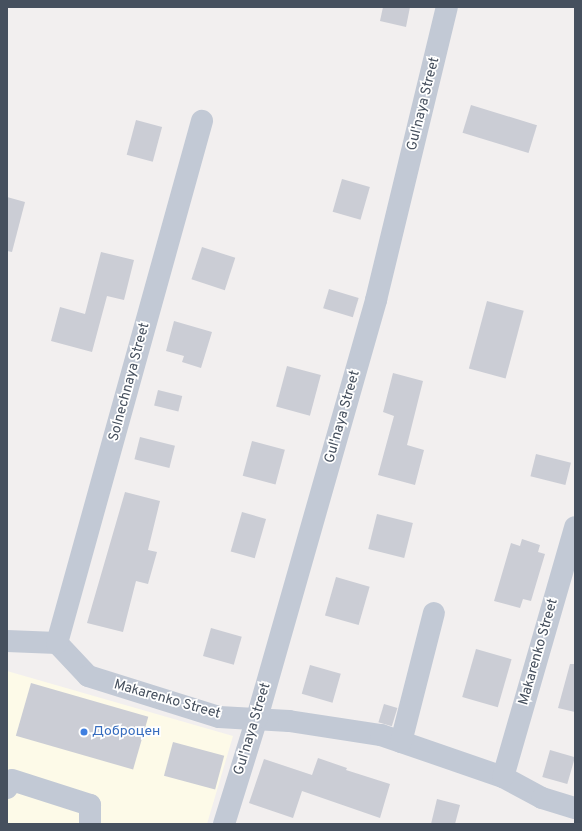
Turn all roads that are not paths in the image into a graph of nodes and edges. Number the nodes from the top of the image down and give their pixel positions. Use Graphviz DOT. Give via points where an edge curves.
graph roads {
  1 [pos="447,7"];
  2 [pos="202,121"];
  3 [pos="575,527"];
  4 [pos="434,613"];
  5 [pos="7,641"];
  6 [pos="57,643"];
  7 [pos="257,718"];
  8 [pos="401,742"];
  9 [pos="503,777"];
  10 [pos="7,788"];
  11 [pos="575,808"];
  12 [pos="90,824"];
  13 [pos="224,824"];
  1 -- 7 [label="street, Gul'naya Street" via="376,300"];
  2 -- 6 [label="street, Solnechnaya Street"];
  3 -- 9 [label="street, Makarenko Street"];
  4 -- 8 [label="street"];
  5 -- 6 [label="street"];
  6 -- 7 [label="street, Makarenko Street" via="88,676 219,716"];
  7 -- 8 [label="street, Makarenko Street" via="373,734"];
  7 -- 13 [label="street, Gul'naya Street"];
  8 -- 9 [label="street, Makarenko Street"];
  9 -- 11 [label="street, Makarenko Street" via="542,798"];
  10 -- 12 [label="street" via="12,780 90,806"];
}
